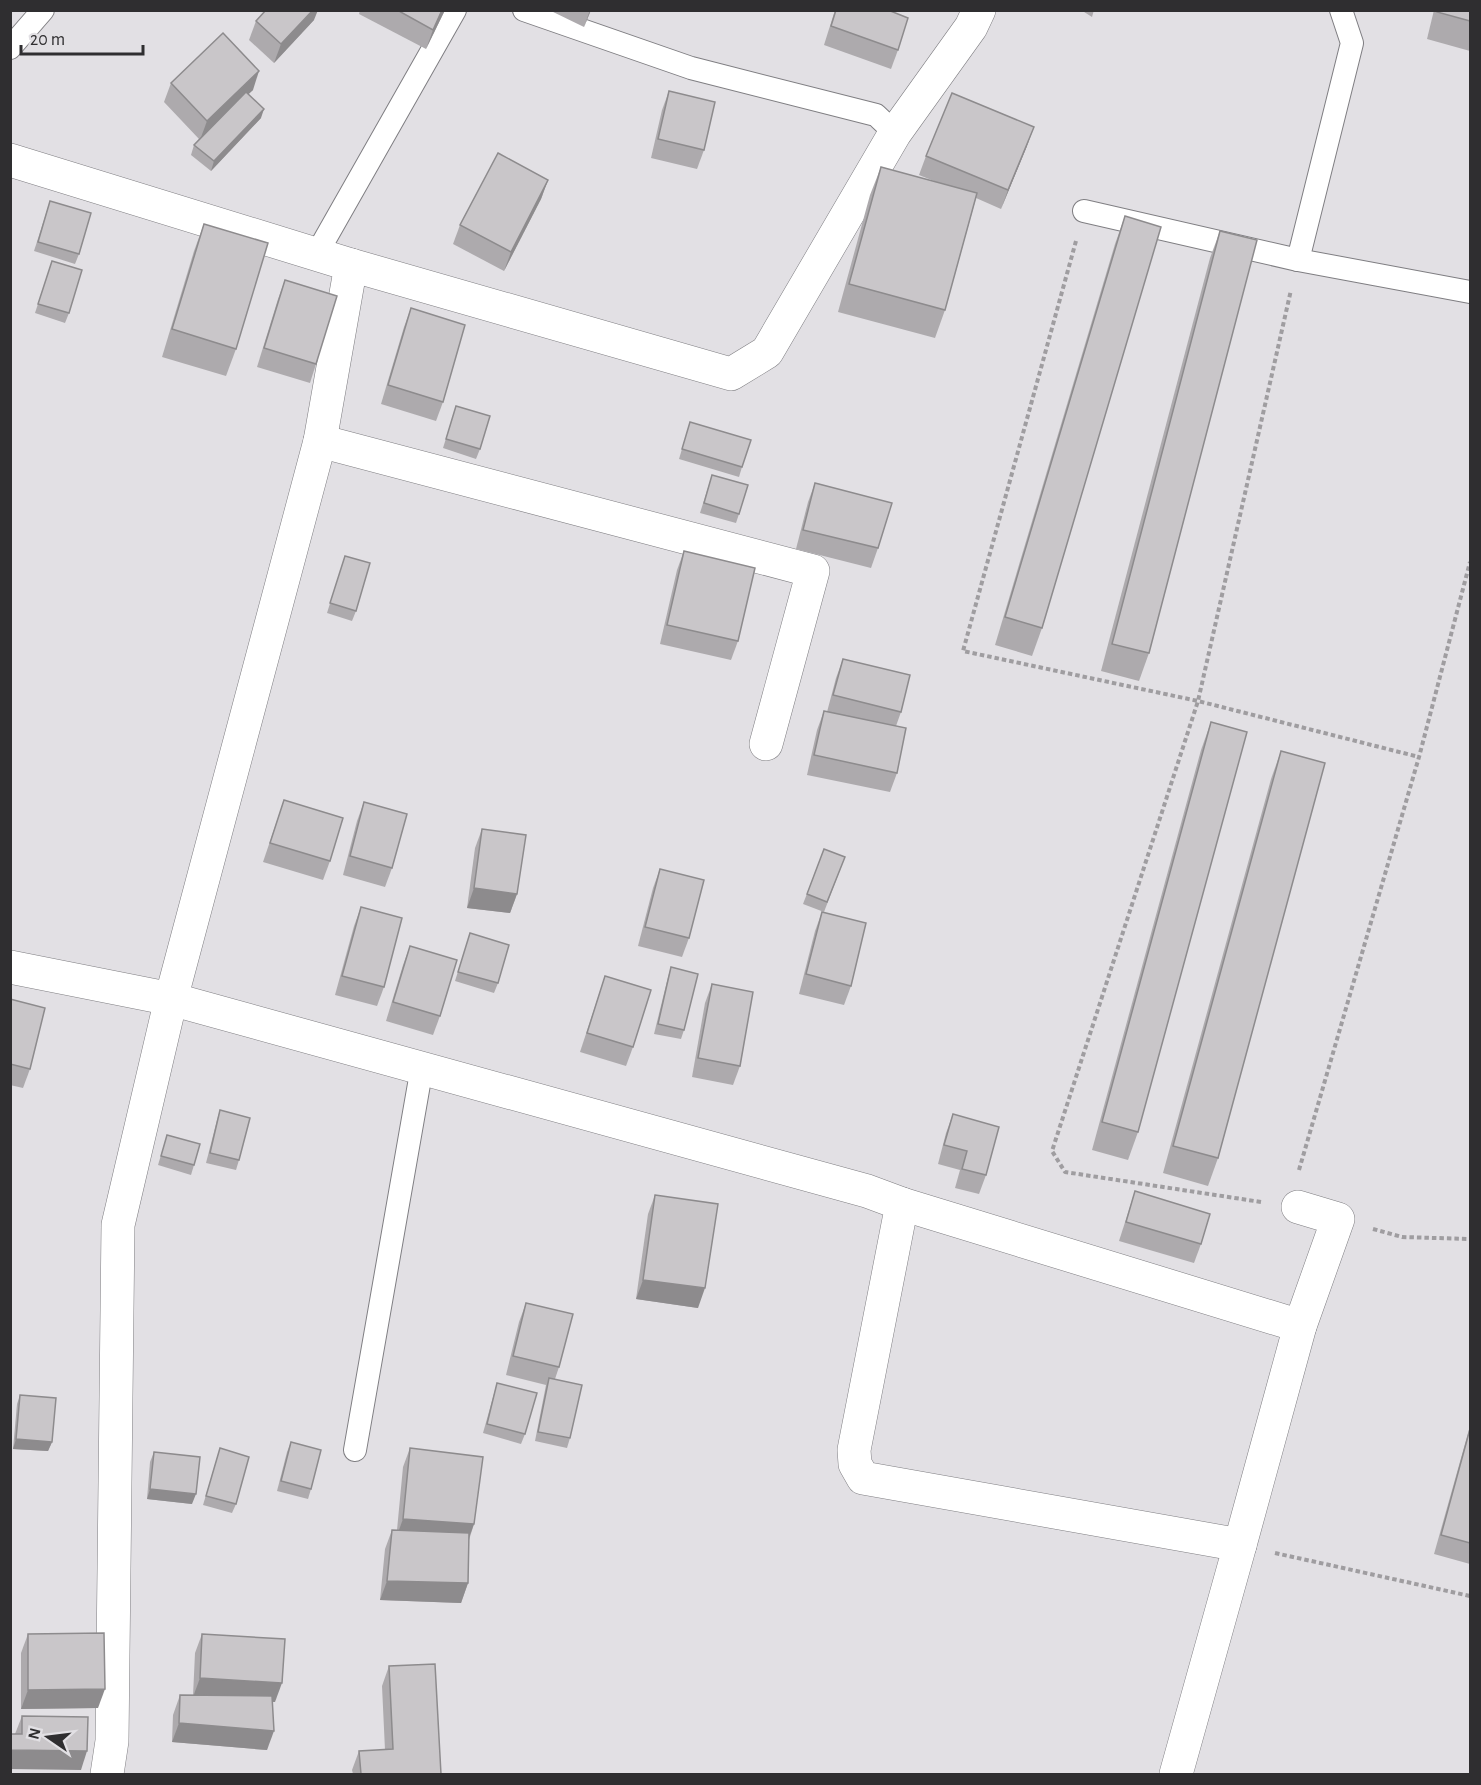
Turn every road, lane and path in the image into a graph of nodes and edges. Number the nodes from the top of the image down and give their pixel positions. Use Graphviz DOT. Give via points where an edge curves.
graph roads {
  1 [pos="43,10"];
  2 [pos="455,10"];
  3 [pos="524,10"];
  4 [pos="979,10"];
  5 [pos="1341,10"];
  6 [pos="10,48"];
  7 [pos="895,133"];
  8 [pos="10,160"];
  9 [pos="1084,211"];
  10 [pos="316,255"];
  11 [pos="1298,261"];
  12 [pos="351,265"];
  13 [pos="1470,292"];
  14 [pos="320,441"];
  15 [pos="1470,562"];
  16 [pos="1198,701"];
  17 [pos="766,744"];
  18 [pos="1419,757"];
  19 [pos="10,967"];
  20 [pos="171,999"];
  21 [pos="422,1067"];
  22 [pos="902,1204"];
  23 [pos="1298,1207"];
  24 [pos="1338,1219"];
  25 [pos="1470,1239"];
  26 [pos="1300,1326"];
  27 [pos="355,1450"];
  28 [pos="1240,1545"];
  29 [pos="1470,1596"];
  30 [pos="107,1774"];
  31 [pos="1176,1774"];
  1 -- 6 [label="lane"];
  2 -- 10 [label="lane"];
  3 -- 7 [label="lane" via="691,68 876,115"];
  4 -- 7 [label="street"];
  5 -- 11 [label="lane" via="1352,42"];
  7 -- 12 [label="street" via="767,352 731,374"];
  8 -- 10 [label="street"];
  9 -- 11 [label="lane"];
  9 -- 16 [label="path" via="963,651"];
  10 -- 12 [label="street"];
  11 -- 13 [label="lane"];
  11 -- 16 [label="path"];
  12 -- 14 [label="street"];
  14 -- 17 [label="street" via="813,571"];
  14 -- 20 [label="street"];
  15 -- 18 [label="path"];
  16 -- 18 [label="path"];
  16 -- 23 [label="path" via="1052,1151 1065,1172"];
  18 -- 23 [label="path" via="1299,1170"];
  19 -- 20 [label="street"];
  20 -- 21 [label="street"];
  20 -- 30 [label="street" via="118,1226 112,1742"];
  21 -- 22 [label="street"];
  21 -- 27 [label="lane"];
  22 -- 26 [label="street"];
  22 -- 28 [label="street" via="854,1450 855,1464 863,1478"];
  23 -- 24 [label="street"];
  24 -- 25 [label="path" via="1402,1237"];
  24 -- 26 [label="street"];
  26 -- 28 [label="street"];
  28 -- 29 [label="path"];
  28 -- 31 [label="street"];
}
